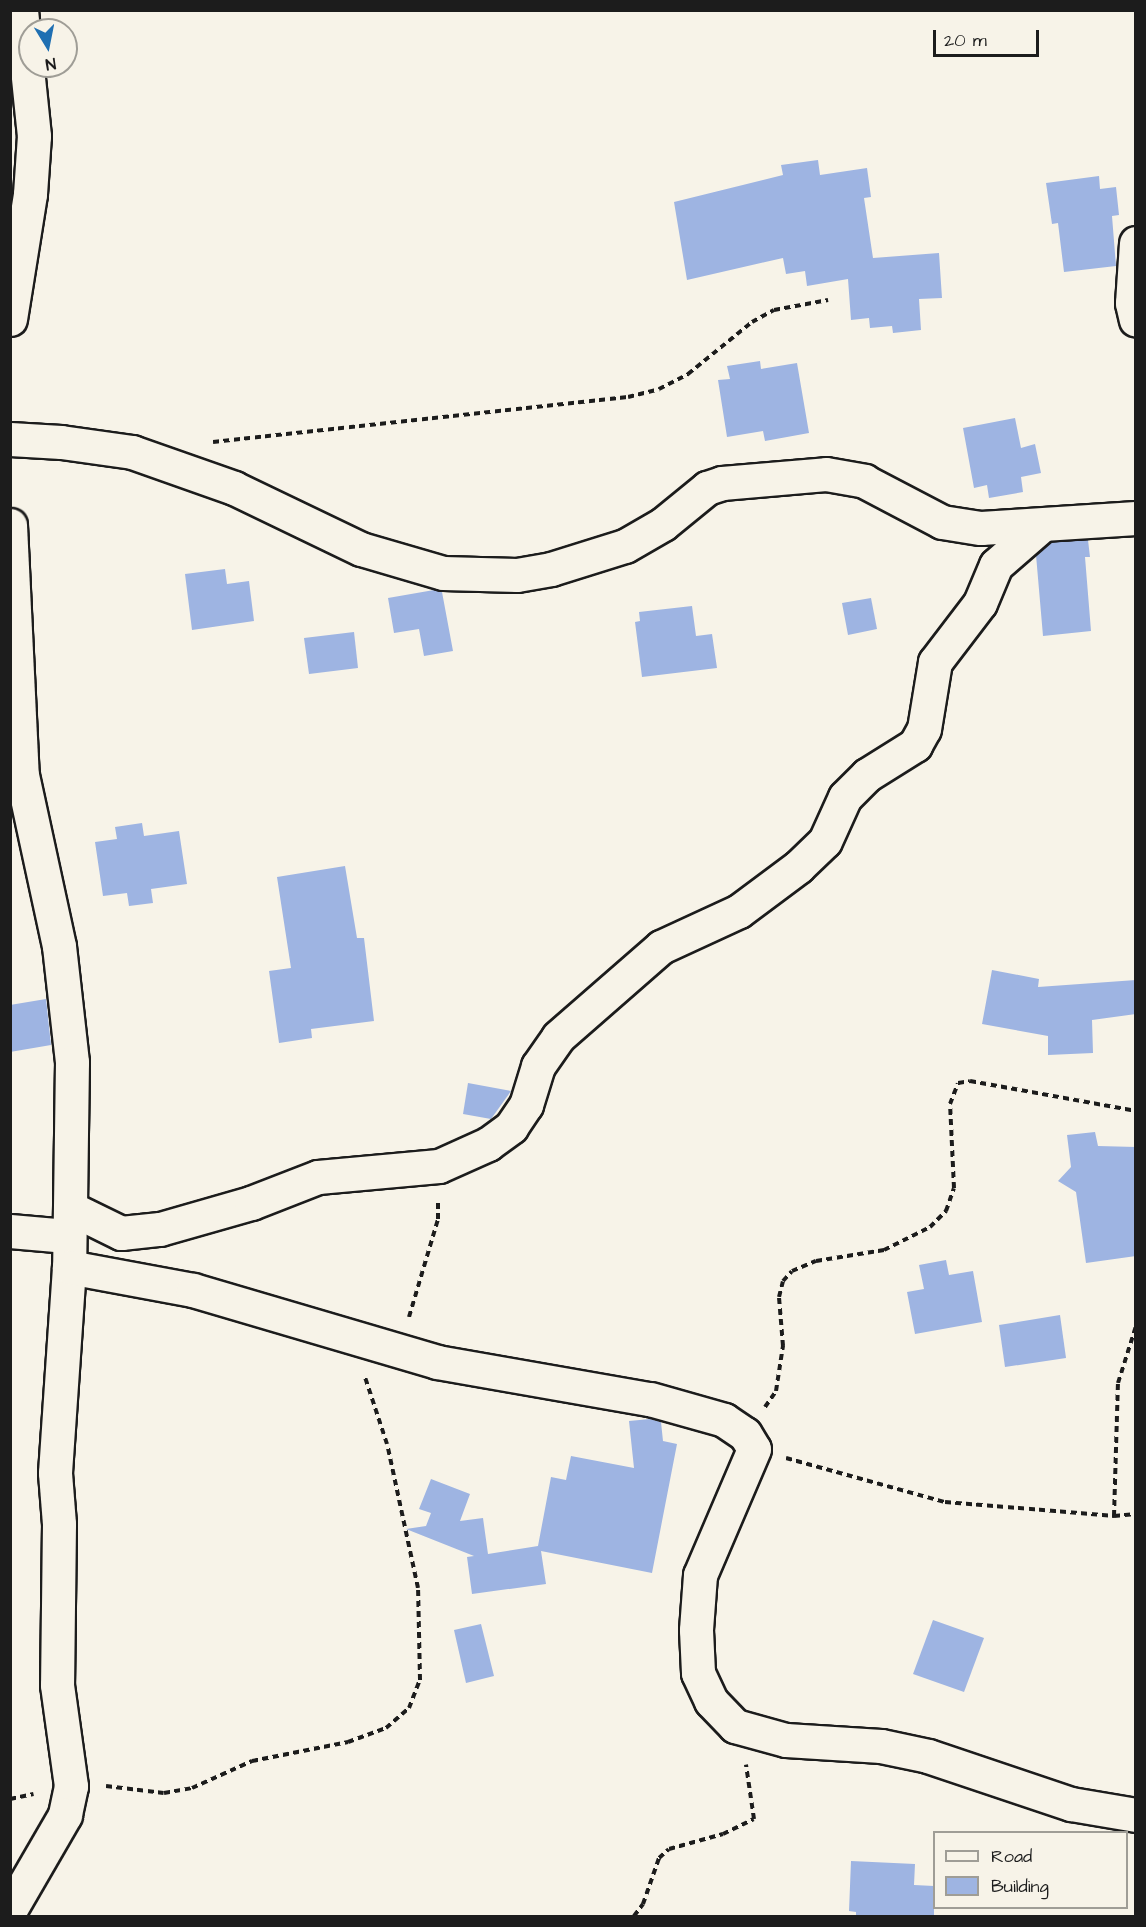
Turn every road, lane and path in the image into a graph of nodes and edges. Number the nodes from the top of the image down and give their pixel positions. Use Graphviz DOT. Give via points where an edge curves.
graph roads {
  1 [pos="21,10"];
  2 [pos="1136,243"];
  3 [pos="828,300"];
  4 [pos="10,319"];
  5 [pos="1136,320"];
  6 [pos="10,439"];
  7 [pos="202,443"];
  8 [pos="1136,518"];
  9 [pos="10,525"];
  10 [pos="1042,525"];
  11 [pos="13,597"];
  12 [pos="1136,1110"];
  13 [pos="439,1166"];
  14 [pos="10,1231"];
  15 [pos="69,1237"];
  16 [pos="1136,1326"];
  17 [pos="334,1335"];
  18 [pos="399,1352"];
  19 [pos="749,1442"];
  20 [pos="1136,1514"];
  21 [pos="1114,1516"];
  22 [pos="735,1726"];
  23 [pos="71,1786"];
  24 [pos="1136,1815"];
  25 [pos="10,1911"];
  26 [pos="634,1917"];
  1 -- 4 [label="street" via="34,136 30,194"];
  2 -- 5 [label="street"];
  3 -- 7 [label="path" via="774,310 752,322 688,374 659,389 628,397"];
  6 -- 10 [label="street" via="132,452 234,488 361,549 443,573 517,575 551,569 625,546 663,524 706,488 722,483 826,474 864,481 942,522 981,528"];
  8 -- 10 [label="street"];
  9 -- 11 [label="street"];
  10 -- 13 [label="street" via="996,565 980,603 934,662 924,729 915,745 867,775 853,790 825,841 798,867 739,910 661,947 558,1037 538,1066 526,1105 512,1127 489,1144"];
  11 -- 15 [label="street" via="22,775 59,946 69,1022"];
  12 -- 19 [label="path" via="970,1081 958,1083 950,1104 954,1188 946,1211 930,1227 884,1250 816,1261 792,1271 783,1281 778,1297 783,1346 777,1391"];
  13 -- 15 [label="street" via="318,1177 251,1203 160,1229"];
  13 -- 18 [label="path" via="438,1219"];
  14 -- 15 [label="street"];
  15 -- 17 [label="street" via="193,1290"];
  15 -- 23 [label="street" via="55,1473 59,1524 57,1685"];
  16 -- 21 [label="path" via="1118,1383"];
  17 -- 18 [label="street"];
  17 -- 23 [label="path" via="365,1376 387,1443 406,1526 418,1588 421,1646 420,1680 409,1708 386,1728 348,1742 252,1761 192,1788 164,1793 113,1786"];
  18 -- 19 [label="street" via="650,1399 724,1420"];
  19 -- 21 [label="path" via="945,1502"];
  19 -- 22 [label="street" via="700,1575 696,1630 698,1672 711,1701"];
  20 -- 21 [label="path"];
  22 -- 24 [label="street" via="786,1740 881,1746 928,1756 1071,1804"];
  22 -- 26 [label="path" via="756,1810 754,1819 723,1834 669,1849 659,1858 643,1904"];
  23 -- 25 [label="street" via="65,1815"];
}
